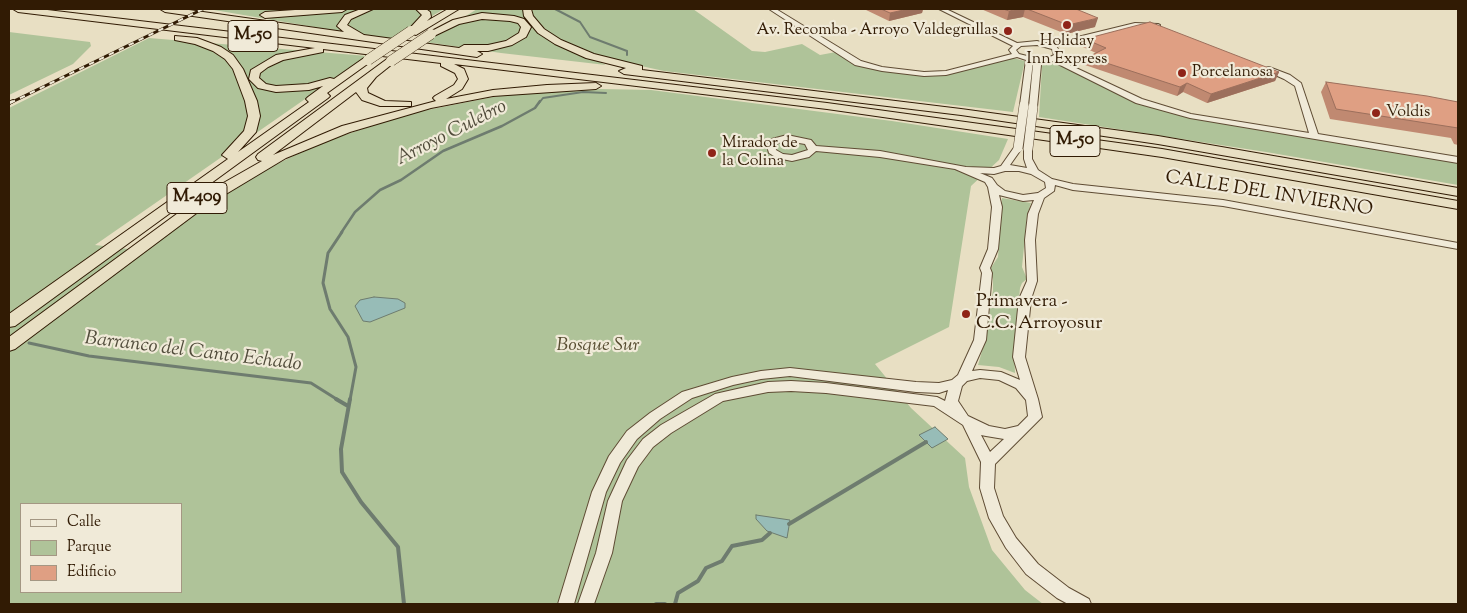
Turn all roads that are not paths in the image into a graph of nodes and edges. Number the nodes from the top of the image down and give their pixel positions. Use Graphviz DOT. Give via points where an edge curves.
graph roads {
  1 [pos="18,9"];
  2 [pos="102,9"];
  3 [pos="169,9"];
  4 [pos="342,9"];
  5 [pos="369,9"];
  6 [pos="420,9"];
  7 [pos="448,9"];
  8 [pos="454,9"];
  9 [pos="463,9"];
  10 [pos="470,9"];
  11 [pos="526,9"];
  12 [pos="772,9"];
  13 [pos="942,9"];
  14 [pos="952,9"];
  15 [pos="9,15"];
  16 [pos="1168,30"];
  17 [pos="136,31"];
  18 [pos="421,32"];
  19 [pos="377,40"];
  20 [pos="1025,43"];
  21 [pos="1016,45"];
  22 [pos="1050,46"];
  23 [pos="440,47"];
  24 [pos="346,50"];
  25 [pos="477,54"];
  26 [pos="1017,55"];
  27 [pos="1030,59"];
  28 [pos="1052,59"];
  29 [pos="423,60"];
  30 [pos="1040,60"];
  31 [pos="379,61"];
  32 [pos="488,66"];
  33 [pos="1260,66"];
  34 [pos="344,76"];
  35 [pos="681,77"];
  36 [pos="690,90"];
  37 [pos="1314,136"];
  38 [pos="812,148"];
  39 [pos="1023,148"];
  40 [pos="1458,160"];
  41 [pos="1004,168"];
  42 [pos="965,170"];
  43 [pos="994,171"];
  44 [pos="1034,172"];
  45 [pos="1049,181"];
  46 [pos="991,184"];
  47 [pos="1074,187"];
  48 [pos="1458,192"];
  49 [pos="1044,195"];
  50 [pos="202,203"];
  51 [pos="1458,205"];
  52 [pos="132,225"];
  53 [pos="1458,246"];
  54 [pos="9,311"];
  55 [pos="9,322"];
  56 [pos="9,334"];
  57 [pos="9,345"];
  58 [pos="959,381"];
  59 [pos="1032,399"];
  60 [pos="966,421"];
  61 [pos="1022,430"];
  62 [pos="988,462"];
  63 [pos="566,604"];
  64 [pos="586,604"];
  65 [pos="1083,604"];
  1 -- 32 [label="highway, M-50"];
  2 -- 25 [label="highway, M-50"];
  3 -- 4 [label="highway" via="258,15"];
  3 -- 19 [label="highway"];
  5 -- 19 [label="highway" via="348,17 342,26 351,33"];
  6 -- 18 [label="highway" via="427,14"];
  7 -- 18 [label="highway, M-409"];
  8 -- 18 [label="highway, M-409"];
  9 -- 18 [label="highway, M-409"];
  10 -- 18 [label="highway, M-409"];
  11 -- 35 [label="highway" via="541,31 568,47 609,62"];
  12 -- 26 [label="street" via="858,62 882,69 946,73"];
  13 -- 21 [label="street"];
  14 -- 20 [label="street"];
  15 -- 17 [label="highway"];
  16 -- 22 [label="street" via="1153,25 1135,25"];
  17 -- 24 [label="highway"];
  17 -- 52 [label="highway" via="217,49 238,69 254,116 250,132 235,150"];
  18 -- 23 [label="highway" via="482,16 511,18 526,27 518,39 494,47"];
  18 -- 31 [label="highway, M-409, bridge"];
  18 -- 31 [label="highway, M-409, bridge"];
  19 -- 23 [label="highway"];
  20 -- 21 [label="street"];
  20 -- 22 [label="street"];
  21 -- 26 [label="street" via="1012,50"];
  22 -- 28 [label="street" via="1058,53"];
  23 -- 25 [label="highway"];
  24 -- 29 [label="highway"];
  24 -- 34 [label="highway" via="303,52 280,57 256,72 254,80 262,86 294,89"];
  25 -- 35 [label="highway, M-50"];
  26 -- 27 [label="street"];
  27 -- 30 [label="street"];
  27 -- 39 [label="street, bridge"];
  28 -- 30 [label="street"];
  28 -- 37 [label="street" via="1154,106 1190,116"];
  29 -- 31 [label="highway" via="453,66 462,73 463,81 445,95 414,104 384,104 366,98 362,93 362,87"];
  29 -- 32 [label="highway"];
  30 -- 39 [label="street, bridge"];
  31 -- 34 [label="highway, M-409"];
  31 -- 50 [label="highway, M-409"];
  31 -- 55 [label="highway, M-409"];
  31 -- 56 [label="highway, M-409"];
  32 -- 36 [label="highway, M-50"];
  33 -- 37 [label="street" via="1298,84"];
  34 -- 52 [label="highway, M-409"];
  35 -- 48 [label="highway, M-50" via="1158,140"];
  36 -- 50 [label="highway" via="547,88 430,105 359,125 304,146 258,167"];
  36 -- 51 [label="highway, M-50" via="1162,153"];
  37 -- 40 [label="street"];
  38 -- 42 [label="street" via="880,154"];
  39 -- 41 [label="street"];
  39 -- 44 [label="street"];
  41 -- 43 [label="street"];
  41 -- 44 [label="street"];
  42 -- 43 [label="street"];
  42 -- 46 [label="street"];
  43 -- 46 [label="street" via="990,175"];
  44 -- 45 [label="street"];
  45 -- 47 [label="street"];
  45 -- 49 [label="street" via="1051,189"];
  46 -- 49 [label="street" via="1012,196"];
  46 -- 58 [label="street" via="997,207 992,249 985,268 980,340"];
  47 -- 49 [label="street"];
  47 -- 53 [label="street, CALLE DEL INVIERNO" via="1253,207"];
  49 -- 59 [label="street" via="1033,214 1030,240 1032,281 1025,299 1019,357"];
  50 -- 57 [label="highway, M-409"];
  52 -- 54 [label="highway, M-409"];
  58 -- 59 [label="street" via="980,374 1001,376 1020,385"];
  58 -- 60 [label="street" via="951,401"];
  58 -- 63 [label="street" via="939,388 916,387 790,372 742,379 686,395 632,435 614,460 599,492"];
  59 -- 61 [label="street" via="1035,417"];
  60 -- 61 [label="street" via="986,431 1005,434"];
  60 -- 62 [label="street"];
  60 -- 64 [label="street" via="937,402 791,386 744,390 713,400 666,428 648,443 632,464 616,501 604,553"];
  61 -- 62 [label="street"];
  62 -- 65 [label="street" via="987,488 996,518 1011,543 1032,569"];
}
